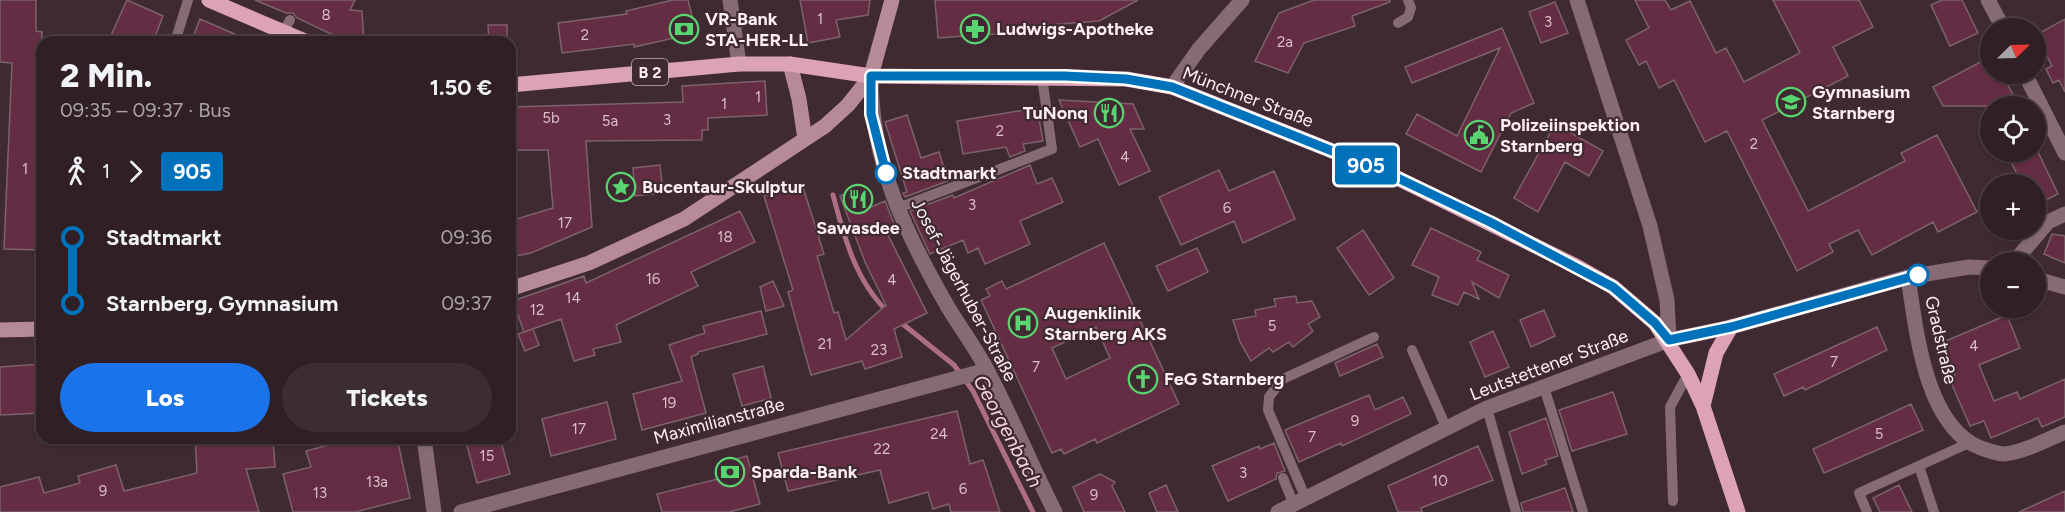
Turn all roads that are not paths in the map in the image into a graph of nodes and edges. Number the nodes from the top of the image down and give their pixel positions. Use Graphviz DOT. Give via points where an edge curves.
graph roads {
  1 [pos="188,0"];
  2 [pos="209,0"];
  3 [pos="730,0"];
  4 [pos="892,0"];
  5 [pos="1242,0"];
  6 [pos="1408,0"];
  7 [pos="1577,0"];
  8 [pos="1988,0"];
  9 [pos="1998,18"];
  10 [pos="1398,22"];
  11 [pos="178,36"];
  12 [pos="300,36"];
  13 [pos="739,64"];
  14 [pos="790,64"];
  15 [pos="871,76"];
  16 [pos="1042,77"];
  17 [pos="516,84"];
  18 [pos="2030,84"];
  19 [pos="1172,87"];
  20 [pos="805,139"];
  21 [pos="2065,153"];
  22 [pos="898,208"];
  23 [pos="2065,214"];
  24 [pos="2022,252"];
  25 [pos="1980,268"];
  26 [pos="1908,277"];
  27 [pos="2046,282"];
  28 [pos="516,287"];
  29 [pos="2065,287"];
  30 [pos="1731,327"];
  31 [pos="36,329"];
  32 [pos="0,330"];
  33 [pos="1374,337"];
  34 [pos="1669,340"];
  35 [pos="1412,350"];
  36 [pos="980,372"];
  37 [pos="1688,374"];
  38 [pos="1544,387"];
  39 [pos="1703,406"];
  40 [pos="1487,408"];
  41 [pos="1446,427"];
  42 [pos="2065,432"];
  43 [pos="1970,443"];
  44 [pos="425,444"];
  45 [pos="1919,466"];
  46 [pos="1282,478"];
  47 [pos="1673,501"];
  48 [pos="1300,502"];
  49 [pos="434,512"];
  50 [pos="462,512"];
  51 [pos="1055,512"];
  52 [pos="1278,512"];
  53 [pos="1516,512"];
  54 [pos="1583,512"];
  55 [pos="1738,512"];
  56 [pos="1867,512"];
  57 [pos="1934,512"];
  1 -- 11 [label="lane"];
  2 -- 12 [label="main road" via="287,26"];
  3 -- 13 [label="street"];
  4 -- 15 [label="street"];
  5 -- 19 [label="street"];
  6 -- 10 [label="lane" via="1411,8 1407,17"];
  7 -- 34 [label="street" via="1650,226 1667,300"];
  8 -- 9 [label="street"];
  13 -- 14 [label="main road, B 2"];
  13 -- 17 [label="main road, B 2"];
  14 -- 15 [label="main road, Münchner Straße"];
  14 -- 20 [label="street"];
  15 -- 16 [label="main road, Münchner Straße"];
  15 -- 20 [label="street" via="848,105"];
  15 -- 22 [label="street, Josef-Jägerhuber-Straße" via="876,144"];
  16 -- 19 [label="main road, Münchner Straße" via="1126,79"];
  16 -- 22 [label="lane" via="1052,149"];
  18 -- 21 [label="street"];
  19 -- 34 [label="main road, Münchner Straße" via="1385,172 1490,222 1613,287"];
  20 -- 28 [label="street" via="684,219 589,263"];
  22 -- 36 [label="street, Josef-Jägerhuber-Straße"];
  23 -- 24 [label="street" via="2048,222"];
  25 -- 26 [label="street, Leutstettener Straße"];
  26 -- 30 [label="street, Leutstettener Straße"];
  26 -- 43 [label="street, Gradstraße" via="1916,329 1933,393 1951,427"];
  27 -- 29 [label="street"];
  30 -- 34 [label="street, Leutstettener Straße"];
  30 -- 39 [label="main road" via="1716,353"];
  31 -- 32 [label="street"];
  33 -- 48 [label="lane" via="1282,380 1269,397 1268,410"];
  34 -- 37 [label="main road, Münchner Straße"];
  34 -- 38 [label="street, Leutstettener Straße"];
  35 -- 41 [label="lane"];
  36 -- 50 [label="street, Maximilianstraße"];
  36 -- 51 [label="street, Josef-Jägerhuber-Straße"];
  37 -- 39 [label="main road, Münchner Straße"];
  37 -- 47 [label="lane" via="1671,406"];
  38 -- 40 [label="street, Leutstettener Straße"];
  38 -- 54 [label="lane"];
  39 -- 55 [label="main road, Münchner Straße"];
  40 -- 41 [label="street, Leutstettener Straße"];
  40 -- 53 [label="lane"];
  41 -- 48 [label="street, Leutstettener Straße"];
  42 -- 43 [label="street, Gradstraße" via="2002,454"];
  43 -- 45 [label="lane"];
  44 -- 49 [label="street"];
  45 -- 56 [label="lane" via="1859,493"];
  45 -- 57 [label="lane"];
  46 -- 48 [label="lane"];
  48 -- 52 [label="street, Leutstettener Straße"];
}
